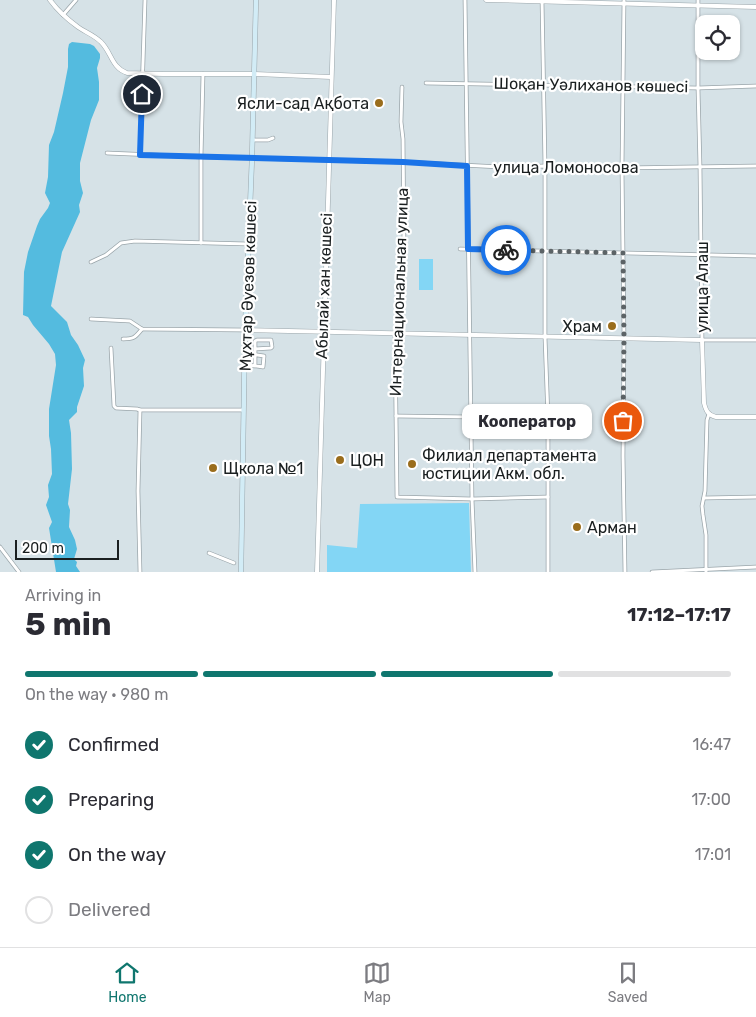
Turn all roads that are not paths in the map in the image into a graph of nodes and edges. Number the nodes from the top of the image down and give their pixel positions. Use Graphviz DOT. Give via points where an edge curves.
graph roads {
  1 [pos="50,0"];
  2 [pos="76,0"];
  3 [pos="145,0"];
  4 [pos="256,0"];
  5 [pos="334,0"];
  6 [pos="465,0"];
  7 [pos="486,0"];
  8 [pos="698,0"];
  9 [pos="542,1"];
  10 [pos="624,2"];
  11 [pos="698,6"];
  12 [pos="756,7"];
  13 [pos="63,15"];
  14 [pos="142,74"];
  15 [pos="203,74"];
  16 [pos="255,74"];
  17 [pos="331,77"];
  18 [pos="426,83"];
  19 [pos="466,83"];
  20 [pos="543,85"];
  21 [pos="622,86"];
  22 [pos="756,86"];
  23 [pos="402,87"];
  24 [pos="698,88"];
  25 [pos="273,138"];
  26 [pos="253,140"];
  27 [pos="107,153"];
  28 [pos="140,155"];
  29 [pos="201,157"];
  30 [pos="252,158"];
  31 [pos="328,160"];
  32 [pos="403,162"];
  33 [pos="467,166"];
  34 [pos="545,166"];
  35 [pos="756,166"];
  36 [pos="700,167"];
  37 [pos="622,168"];
  38 [pos="201,243"];
  39 [pos="249,244"];
  40 [pos="460,249"];
  41 [pos="468,249"];
  42 [pos="544,251"];
  43 [pos="623,253"];
  44 [pos="702,254"];
  45 [pos="756,256"];
  46 [pos="91,262"];
  47 [pos="91,319"];
  48 [pos="142,328"];
  49 [pos="245,330"];
  50 [pos="323,332"];
  51 [pos="395,334"];
  52 [pos="470,336"];
  53 [pos="545,337"];
  54 [pos="624,338"];
  55 [pos="123,339"];
  56 [pos="702,340"];
  57 [pos="756,340"];
  58 [pos="111,348"];
  59 [pos="255,349"];
  60 [pos="245,353"];
  61 [pos="255,355"];
  62 [pos="245,365"];
  63 [pos="255,366"];
  64 [pos="140,410"];
  65 [pos="244,410"];
  66 [pos="709,414"];
  67 [pos="396,416"];
  68 [pos="470,417"];
  69 [pos="756,417"];
  70 [pos="548,418"];
  71 [pos="705,491"];
  72 [pos="548,497"];
  73 [pos="756,497"];
  74 [pos="472,498"];
  75 [pos="704,498"];
  76 [pos="710,498"];
  77 [pos="0,547"];
  78 [pos="209,553"];
  79 [pos="234,563"];
  80 [pos="756,567"];
  81 [pos="706,570"];
  82 [pos="19,572"];
  83 [pos="140,572"];
  84 [pos="241,572"];
  85 [pos="316,572"];
  86 [pos="475,572"];
  87 [pos="548,572"];
  88 [pos="625,572"];
  89 [pos="652,572"];
  1 -- 13 [label="street"];
  2 -- 13 [label="street"];
  3 -- 14 [label="street"];
  4 -- 16 [label="main road, Мұхтар Әуезов көшесі"];
  5 -- 17 [label="street, Абылай хан көшесі"];
  6 -- 19 [label="street"];
  7 -- 9 [label="street"];
  8 -- 11 [label="street, улица Алаш"];
  9 -- 10 [label="street"];
  9 -- 20 [label="street"];
  10 -- 11 [label="street"];
  10 -- 21 [label="street"];
  11 -- 12 [label="street"];
  11 -- 24 [label="street, улица Алаш"];
  13 -- 14 [label="street" via="97,38 118,68"];
  14 -- 15 [label="street"];
  14 -- 28 [label="street"];
  15 -- 16 [label="street"];
  15 -- 29 [label="street"];
  16 -- 17 [label="street"];
  16 -- 26 [label="main road, Мұхтар Әуезов көшесі"];
  17 -- 31 [label="street, Абылай хан көшесі"];
  18 -- 19 [label="street, Шоқан Уәлиханов көшесі"];
  19 -- 20 [label="street, Шоқан Уәлиханов көшесі"];
  19 -- 33 [label="street"];
  20 -- 21 [label="street, Шоқан Уәлиханов көшесі"];
  20 -- 34 [label="street"];
  21 -- 24 [label="street, Шоқан Уәлиханов көшесі"];
  21 -- 37 [label="street"];
  22 -- 24 [label="street, Шоқан Уәлиханов көшесі"];
  23 -- 32 [label="street, Интернациональная улица"];
  24 -- 36 [label="street, улица Алаш"];
  25 -- 26 [label="street"];
  26 -- 30 [label="main road, Мұхтар Әуезов көшесі"];
  27 -- 28 [label="street, улица Ломоносова"];
  28 -- 29 [label="street, улица Ломоносова"];
  29 -- 30 [label="street, улица Ломоносова"];
  29 -- 38 [label="street"];
  30 -- 31 [label="street, улица Ломоносова"];
  30 -- 39 [label="main road, Мұхтар Әуезов көшесі"];
  31 -- 32 [label="street, улица Ломоносова"];
  31 -- 50 [label="street, Абылай хан көшесі"];
  32 -- 33 [label="street, улица Ломоносова"];
  32 -- 51 [label="street, Интернациональная улица" via="402,321"];
  33 -- 34 [label="street, улица Ломоносова"];
  33 -- 41 [label="street"];
  34 -- 37 [label="street, улица Ломоносова"];
  34 -- 42 [label="street"];
  35 -- 36 [label="street, улица Ломоносова"];
  36 -- 37 [label="street, улица Ломоносова"];
  36 -- 44 [label="street, улица Алаш"];
  37 -- 43 [label="street"];
  38 -- 39 [label="street"];
  38 -- 46 [label="street" via="123,242"];
  39 -- 49 [label="main road, Мұхтар Әуезов көшесі"];
  40 -- 41 [label="street"];
  41 -- 42 [label="street"];
  41 -- 52 [label="street"];
  42 -- 43 [label="street"];
  42 -- 53 [label="street"];
  43 -- 44 [label="street"];
  43 -- 54 [label="street"];
  44 -- 45 [label="street"];
  44 -- 56 [label="street, улица Алаш"];
  47 -- 48 [label="street" via="130,321"];
  48 -- 49 [label="street"];
  48 -- 55 [label="street" via="132,339"];
  49 -- 50 [label="street"];
  49 -- 60 [label="main road, Мұхтар Әуезов көшесі"];
  50 -- 51 [label="street"];
  50 -- 85 [label="street, Абылай хан көшесі"];
  51 -- 52 [label="street"];
  51 -- 67 [label="street, Интернациональная улица"];
  52 -- 53 [label="street"];
  52 -- 68 [label="street"];
  53 -- 54 [label="street"];
  53 -- 70 [label="street"];
  54 -- 56 [label="street"];
  54 -- 88 [label="street"];
  56 -- 57 [label="street"];
  56 -- 66 [label="street, улица Алаш" via="704,403"];
  58 -- 64 [label="street" via="114,406"];
  59 -- 59 [label="street" via="271,348 271,340 255,341"];
  59 -- 61 [label="street"];
  60 -- 61 [label="street"];
  60 -- 62 [label="main road, Мұхтар Әуезов көшесі"];
  61 -- 63 [label="street"];
  61 -- 63 [label="street" via="264,356 263,367"];
  62 -- 63 [label="street"];
  62 -- 65 [label="main road, Мұхтар Әуезов көшесі"];
  64 -- 65 [label="street"];
  64 -- 83 [label="street"];
  65 -- 84 [label="main road, Мұхтар Әуезов көшесі"];
  66 -- 69 [label="street" via="716,417"];
  66 -- 71 [label="street, улица Алаш"];
  67 -- 68 [label="street"];
  67 -- 74 [label="street, Интернациональная улица" via="398,498"];
  68 -- 70 [label="street"];
  68 -- 74 [label="street"];
  70 -- 72 [label="street"];
  71 -- 75 [label="street, улица Алаш"];
  71 -- 76 [label="street"];
  72 -- 74 [label="street"];
  72 -- 87 [label="street"];
  73 -- 76 [label="street"];
  74 -- 86 [label="street"];
  75 -- 76 [label="street"];
  75 -- 81 [label="street, улица Алаш"];
  77 -- 82 [label="street"];
  78 -- 79 [label="street"];
  80 -- 81 [label="street"];
  81 -- 89 [label="street"];
}
